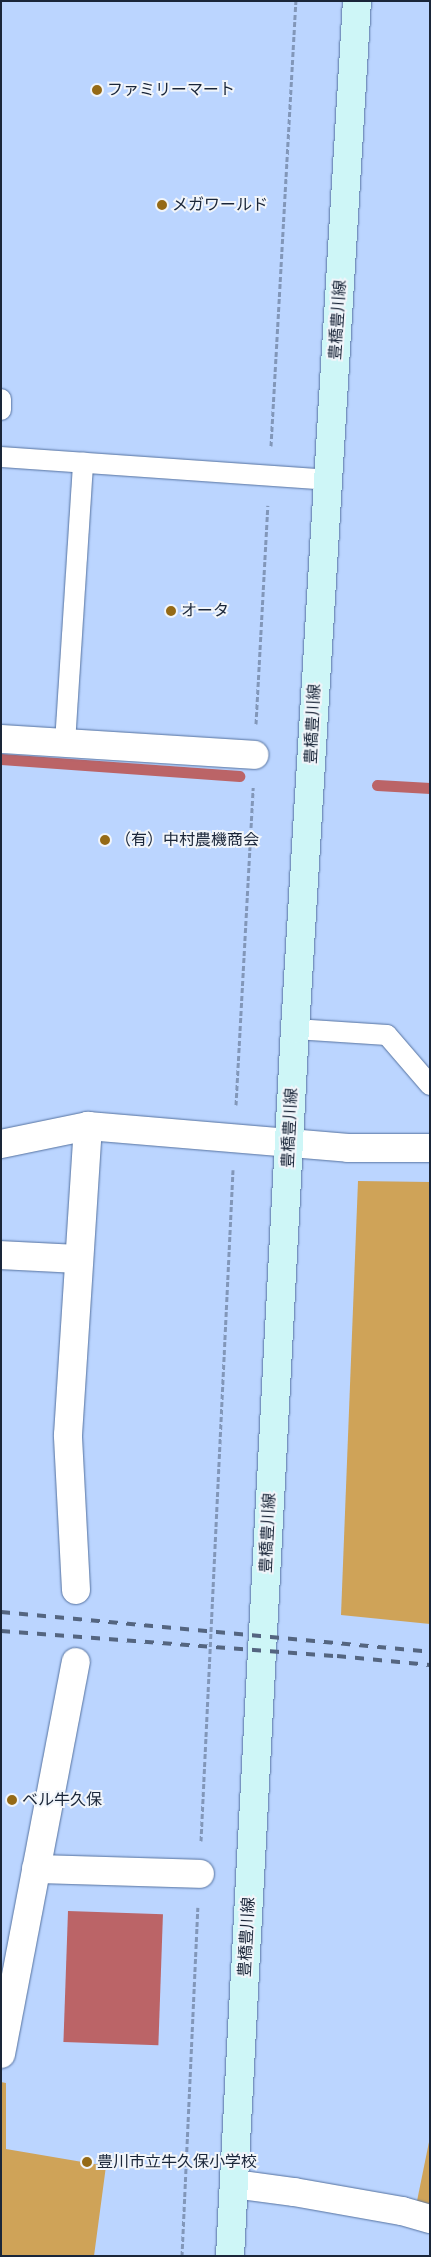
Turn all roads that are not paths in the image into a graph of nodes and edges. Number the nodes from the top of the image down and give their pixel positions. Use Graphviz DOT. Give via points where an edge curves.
graph roads {
  1 [pos="358,1"];
  2 [pos="1,399"];
  3 [pos="1,410"];
  4 [pos="1,457"];
  5 [pos="83,463"];
  6 [pos="328,480"];
  7 [pos="1,739"];
  8 [pos="65,743"];
  9 [pos="254,756"];
  10 [pos="295,1029"];
  11 [pos="430,1085"];
  12 [pos="88,1126"];
  13 [pos="1,1144"];
  14 [pos="289,1144"];
  15 [pos="430,1148"];
  16 [pos="1,1255"];
  17 [pos="79,1259"];
  18 [pos="76,1590"];
  19 [pos="76,1662"];
  20 [pos="36,1869"];
  21 [pos="200,1874"];
  22 [pos="1,2054"];
  23 [pos="234,2184"];
  24 [pos="430,2219"];
  25 [pos="230,2256"];
  1 -- 6 [label="main road, 豊橋豊川線"];
  2 -- 3 [label="lane"];
  4 -- 5 [label="lane"];
  5 -- 6 [label="lane"];
  5 -- 8 [label="lane"];
  6 -- 10 [label="main road, 豊橋豊川線"];
  7 -- 8 [label="street"];
  8 -- 9 [label="street"];
  10 -- 11 [label="lane" via="387,1035"];
  10 -- 14 [label="main road, 豊橋豊川線"];
  12 -- 13 [label="street"];
  12 -- 14 [label="street"];
  12 -- 17 [label="street"];
  14 -- 15 [label="street"];
  14 -- 23 [label="main road, 豊橋豊川線"];
  16 -- 17 [label="street"];
  17 -- 18 [label="street" via="68,1435"];
  19 -- 20 [label="street"];
  20 -- 21 [label="street"];
  20 -- 22 [label="street"];
  23 -- 24 [label="street" via="402,2211"];
  23 -- 25 [label="main road, 豊橋豊川線"];
}
